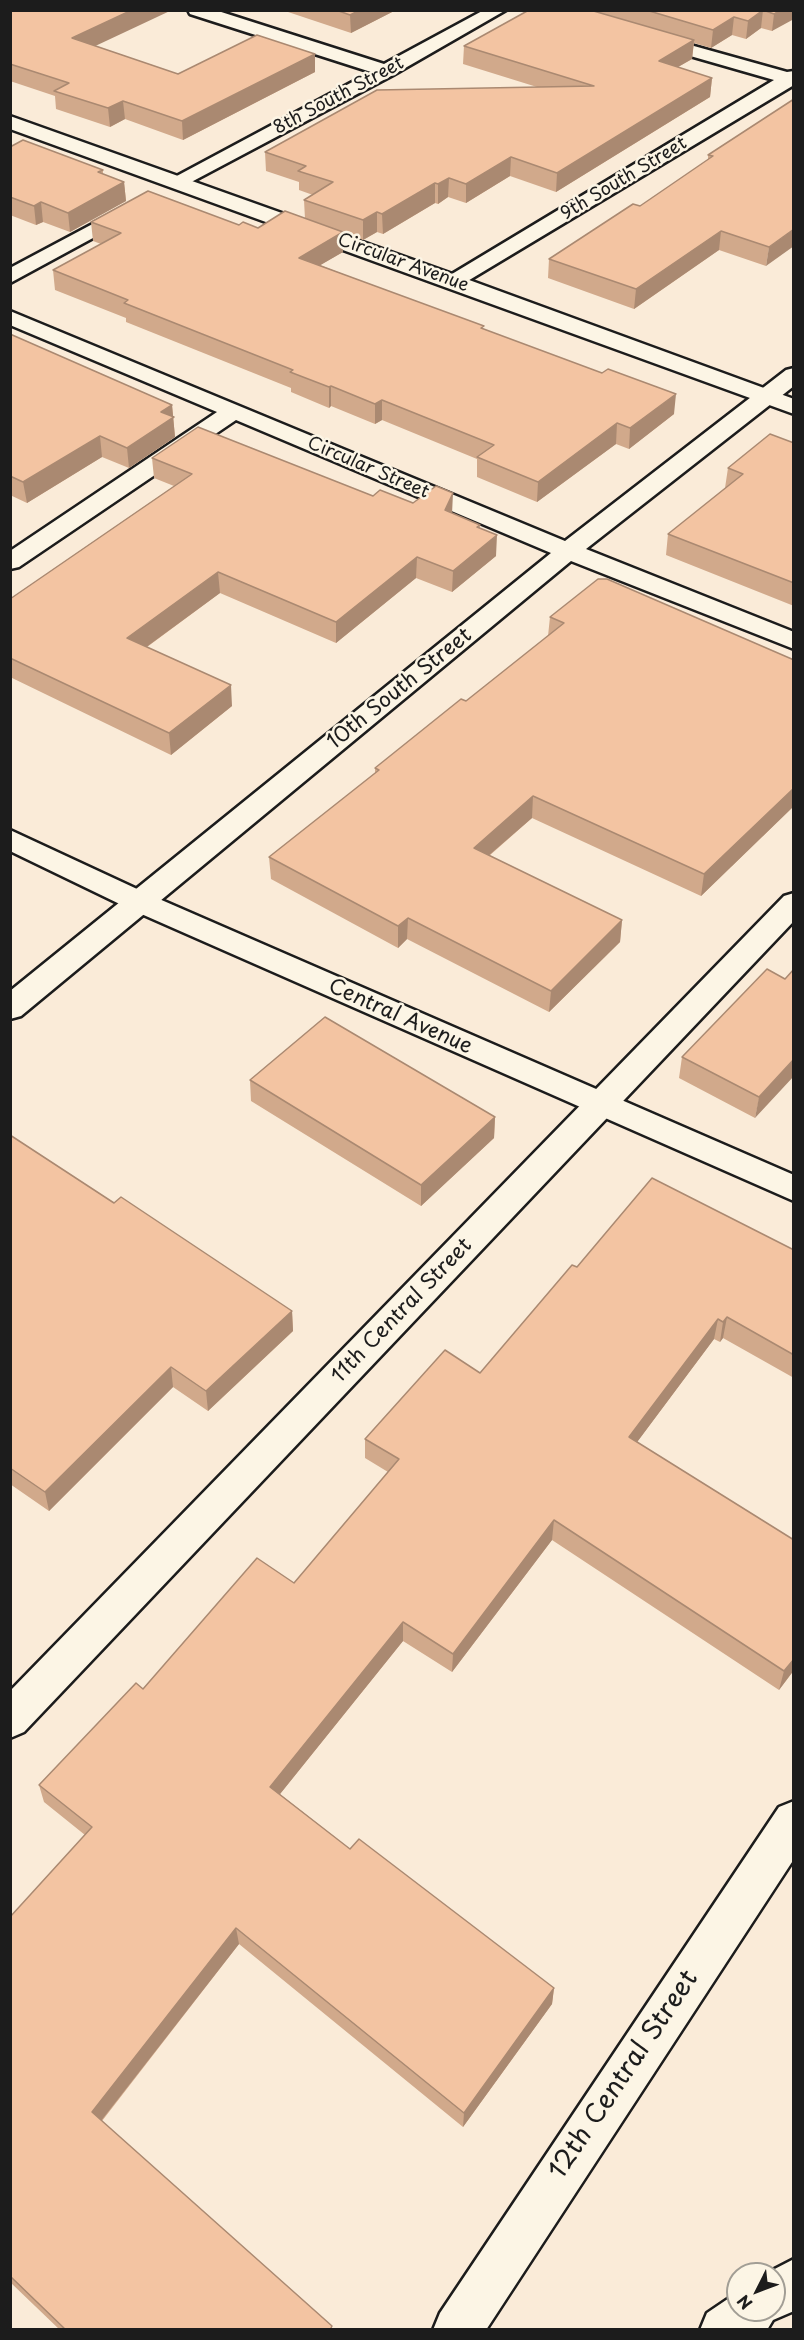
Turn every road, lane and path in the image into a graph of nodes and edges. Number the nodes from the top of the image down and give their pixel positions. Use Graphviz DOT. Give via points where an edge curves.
graph roads {
  1 [pos="196,10"];
  2 [pos="498,10"];
  3 [pos="638,29"];
  4 [pos="387,71"];
  5 [pos="792,76"];
  6 [pos="10,122"];
  7 [pos="180,182"];
  8 [pos="10,277"];
  9 [pos="454,281"];
  10 [pos="10,317"];
  11 [pos="794,375"];
  12 [pos="765,398"];
  13 [pos="794,407"];
  14 [pos="232,412"];
  15 [pos="568,552"];
  16 [pos="10,562"];
  17 [pos="794,641"];
  18 [pos="10,839"];
  19 [pos="140,902"];
  20 [pos="794,903"];
  21 [pos="10,1008"];
  22 [pos="600,1105"];
  23 [pos="794,1189"];
  24 [pos="10,1719"];
  25 [pos="794,1821"];
  26 [pos="457,2330"];
  1 -- 4 [label="street"];
  2 -- 4 [label="street, 8th South Street"];
  3 -- 5 [label="street"];
  4 -- 7 [label="street, 8th South Street"];
  5 -- 9 [label="street, 9th South Street"];
  6 -- 7 [label="street, Circular Avenue"];
  7 -- 8 [label="street, 8th South Street"];
  7 -- 9 [label="street, Circular Avenue"];
  9 -- 12 [label="street, Circular Avenue"];
  10 -- 14 [label="street, Circular Street"];
  11 -- 12 [label="street, 10th South Street"];
  12 -- 13 [label="street, Circular Avenue"];
  12 -- 15 [label="street, 10th South Street"];
  14 -- 15 [label="street, Circular Street"];
  14 -- 16 [label="street"];
  15 -- 17 [label="street, Circular Street"];
  15 -- 19 [label="street, 10th South Street"];
  18 -- 19 [label="street, Central Avenue"];
  19 -- 21 [label="street, 10th South Street"];
  19 -- 22 [label="street, Central Avenue"];
  20 -- 22 [label="street, 11th Central Street"];
  22 -- 23 [label="street, Central Avenue"];
  22 -- 24 [label="street, 11th Central Street"];
  25 -- 26 [label="street, 12th Central Street"];
}
